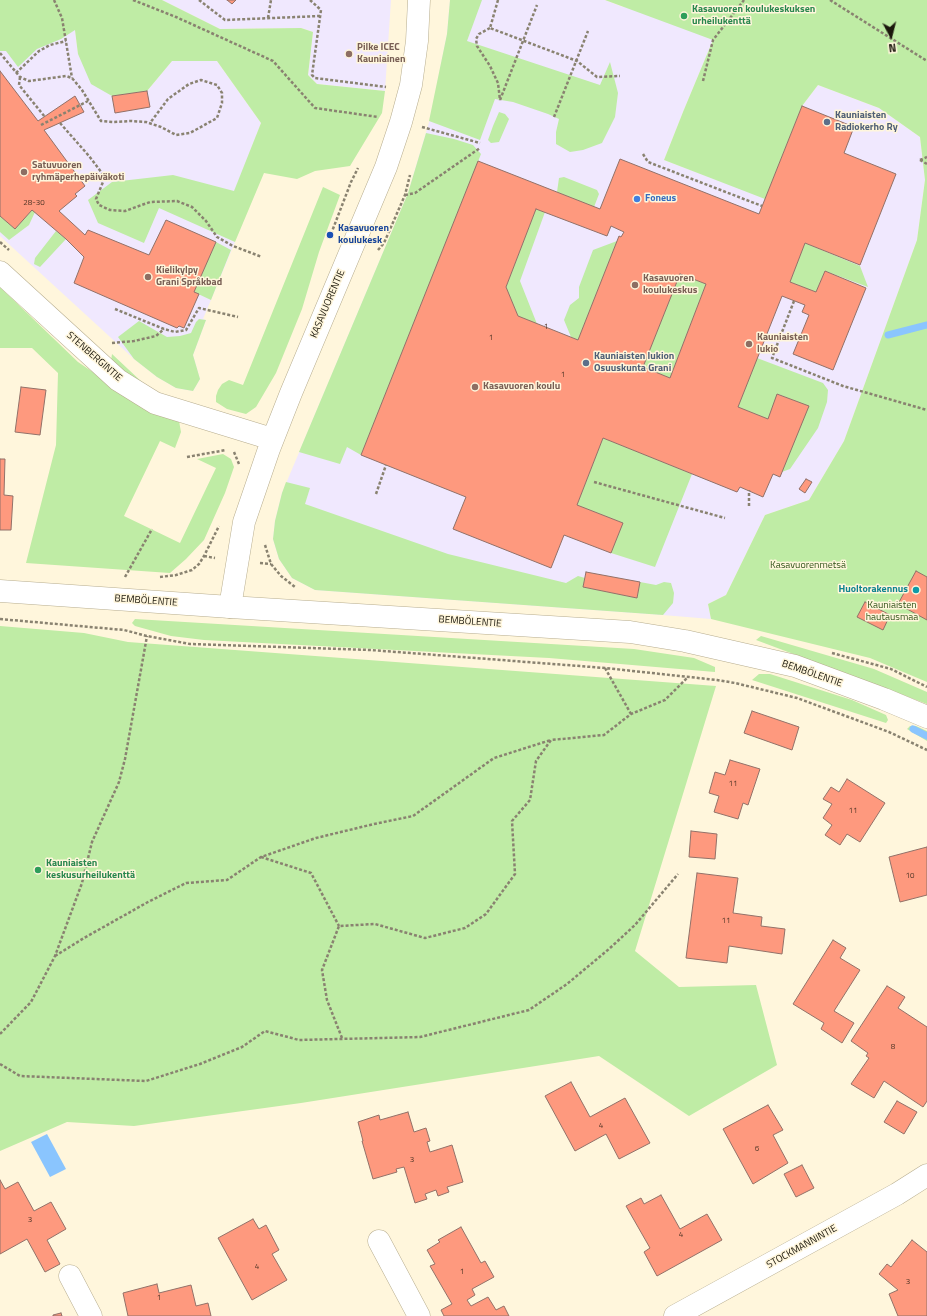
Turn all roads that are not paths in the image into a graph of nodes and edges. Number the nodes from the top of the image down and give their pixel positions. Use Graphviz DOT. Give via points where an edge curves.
graph roads {
  1 [pos="419,0"];
  2 [pos="0,272"];
  3 [pos="272,439"];
  4 [pos="0,591"];
  5 [pos="230,608"];
  6 [pos="927,717"];
  7 [pos="927,1175"];
  8 [pos="379,1242"];
  9 [pos="70,1276"];
  10 [pos="91,1316"];
  11 [pos="419,1316"];
  12 [pos="675,1316"];
  1 -- 3 [label="street, KASAVUORENTIE" via="411,85 386,167"];
  2 -- 3 [label="street, STENBERGINTIE" via="118,380 155,403"];
  3 -- 5 [label="street, KASAVUORENTIE" via="244,522"];
  4 -- 5 [label="street, BEMBÖLENTIE"];
  5 -- 6 [label="street, BEMBÖLENTIE" via="630,632 685,641 795,666"];
  7 -- 12 [label="street, STOCKMANNINTIE"];
  8 -- 11 [label="street"];
  9 -- 10 [label="street"];
}
